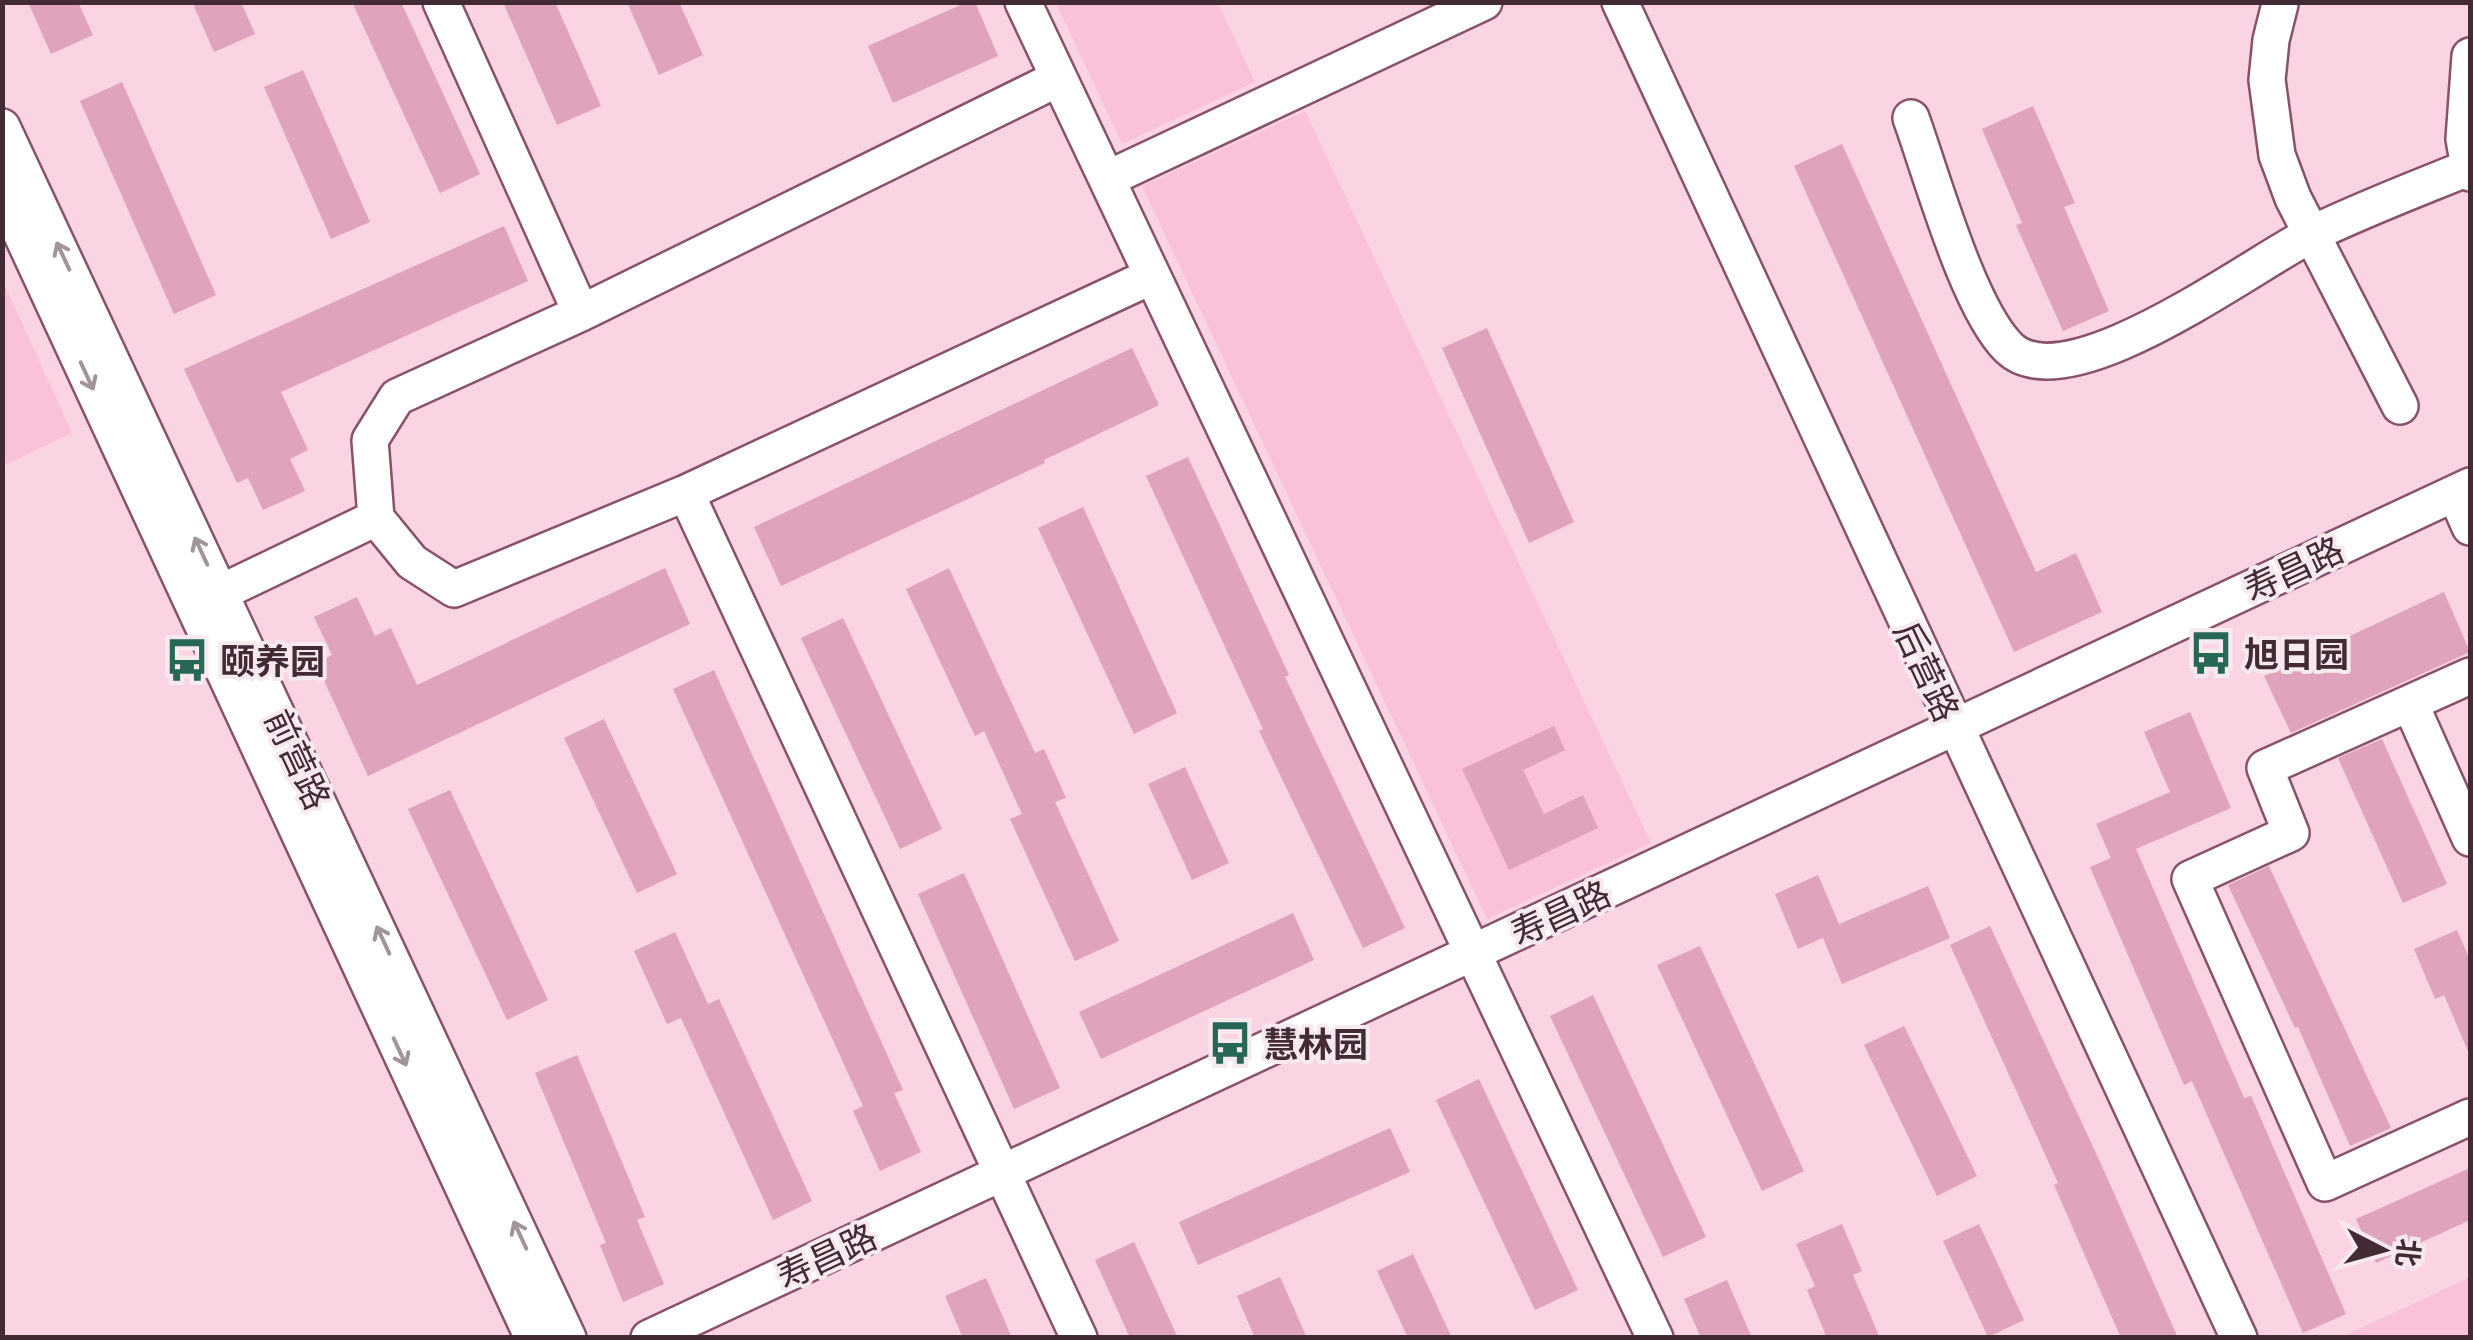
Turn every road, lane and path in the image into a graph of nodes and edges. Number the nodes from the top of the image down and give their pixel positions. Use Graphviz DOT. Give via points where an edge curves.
graph roads {
  1 [pos="441,2"];
  2 [pos="1023,2"];
  3 [pos="1484,2"];
  4 [pos="1620,2"];
  5 [pos="2280,4"];
  6 [pos="2470,56"];
  7 [pos="1058,78"];
  8 [pos="1911,118"];
  9 [pos="2,127"];
  10 [pos="2470,169"];
  11 [pos="1107,179"];
  12 [pos="2,192"];
  13 [pos="2312,234"];
  14 [pos="1152,276"];
  15 [pos="581,313"];
  16 [pos="2400,406"];
  17 [pos="686,493"];
  18 [pos="2466,504"];
  19 [pos="376,518"];
  20 [pos="207,599"];
  21 [pos="2470,676"];
  22 [pos="2410,704"];
  23 [pos="1957,734"];
  24 [pos="2470,838"];
  25 [pos="1477,961"];
  26 [pos="2470,1117"];
  27 [pos="1006,1182"];
  28 [pos="551,1335"];
  29 [pos="649,1338"];
  30 [pos="695,1338"];
  31 [pos="1079,1338"];
  32 [pos="1656,1338"];
  33 [pos="2239,1338"];
  1 -- 15 [label="street"];
  2 -- 7 [label="street"];
  3 -- 11 [label="street"];
  4 -- 23 [label="street, 后营路"];
  5 -- 13 [label="street" via="2267,80 2271,122 2276,155"];
  6 -- 10 [label="street" via="2464,139"];
  7 -- 11 [label="street"];
  7 -- 15 [label="street"];
  8 -- 13 [label="street" via="1991,326 2012,351 2036,363 2064,362 2140,333"];
  20 -- 9 [label="street, 前营路, one-way"];
  10 -- 13 [label="street"];
  11 -- 14 [label="street"];
  12 -- 20 [label="street, 前营路, one-way"];
  13 -- 16 [label="street"];
  14 -- 17 [label="street"];
  14 -- 25 [label="street"];
  15 -- 19 [label="street" via="397,397 370,440"];
  17 -- 19 [label="street" via="454,589 412,562"];
  17 -- 27 [label="street"];
  18 -- 23 [label="street, 寿昌路"];
  19 -- 20 [label="street"];
  20 -- 28 [label="street, 前营路"];
  21 -- 22 [label="street"];
  22 -- 24 [label="street"];
  22 -- 26 [label="street" via="2265,768 2291,833 2190,879 2324,1183"];
  23 -- 25 [label="street, 寿昌路"];
  23 -- 33 [label="street, 后营路"];
  25 -- 27 [label="street, 寿昌路"];
  25 -- 32 [label="street"];
  27 -- 29 [label="street, 寿昌路"];
  27 -- 30 [label="street, 寿昌路"];
  27 -- 31 [label="street"];
}
